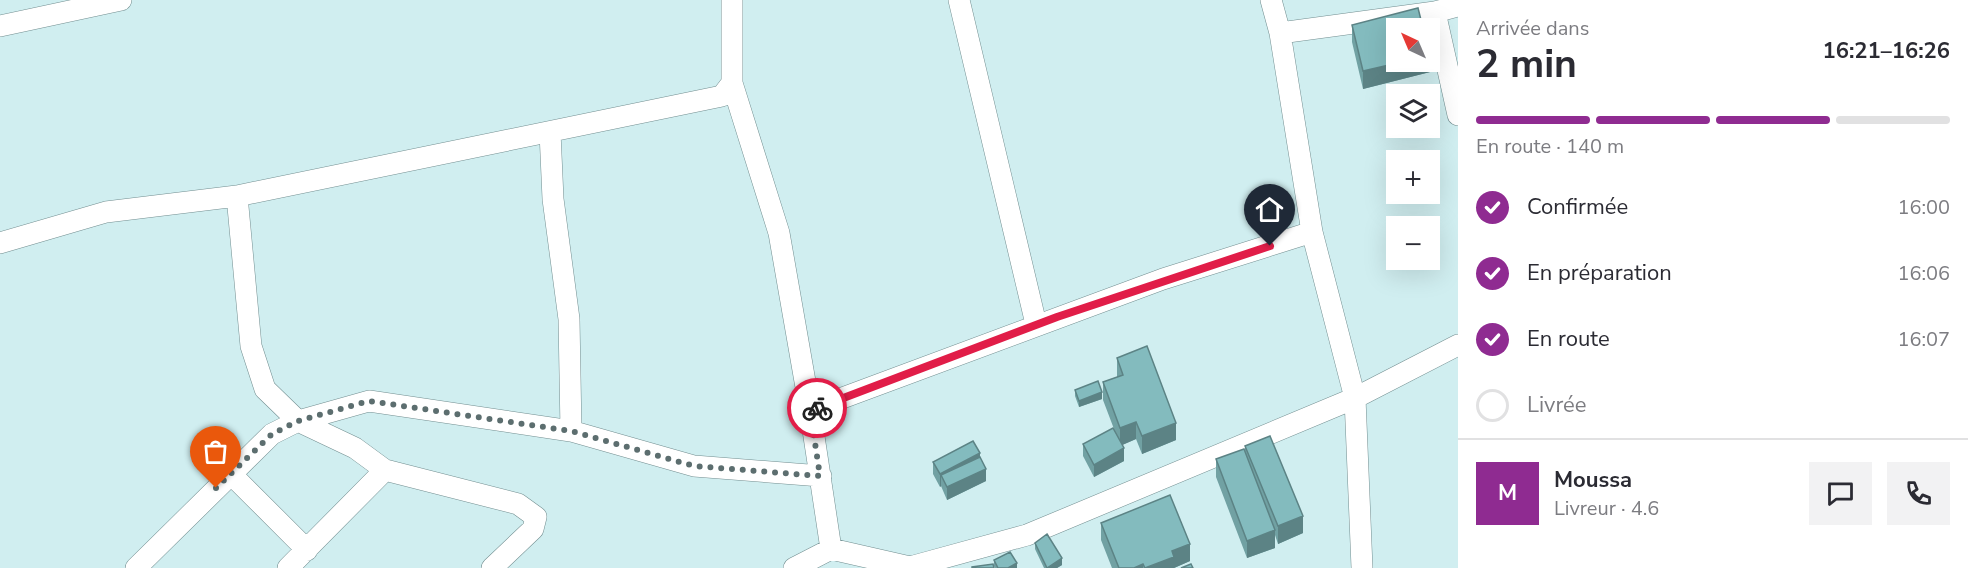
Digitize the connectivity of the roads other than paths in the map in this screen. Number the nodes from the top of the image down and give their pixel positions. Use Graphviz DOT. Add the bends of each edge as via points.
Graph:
graph roads {
  1 [pos="121,0"];
  2 [pos="732,0"];
  3 [pos="959,0"];
  4 [pos="1270,0"];
  5 [pos="1458,6"];
  6 [pos="1435,12"];
  7 [pos="0,26"];
  8 [pos="1280,33"];
  9 [pos="732,83"];
  10 [pos="1458,115"];
  11 [pos="550,132"];
  12 [pos="237,196"];
  13 [pos="1312,232"];
  14 [pos="0,243"];
  15 [pos="1036,324"];
  16 [pos="1458,345"];
  17 [pos="1355,398"];
  18 [pos="810,410"];
  19 [pos="298,421"];
  20 [pos="571,431"];
  21 [pos="386,470"];
  22 [pos="231,474"];
  23 [pos="820,476"];
  24 [pos="831,549"];
  25 [pos="307,550"];
  26 [pos="860,562"];
  27 [pos="136,568"];
  28 [pos="288,568"];
  29 [pos="492,568"];
  30 [pos="794,568"];
  31 [pos="1362,568"];
  1 -- 7 [label="street"];
  2 -- 9 [label="street"];
  3 -- 15 [label="street"];
  4 -- 8 [label="street"];
  5 -- 6 [label="street"];
  6 -- 8 [label="street"];
  6 -- 10 [label="street"];
  8 -- 13 [label="street"];
  9 -- 11 [label="street" via="722,96"];
  9 -- 18 [label="street" via="779,233"];
  11 -- 12 [label="street"];
  11 -- 20 [label="street" via="553,199 569,319"];
  12 -- 14 [label="street" via="106,212"];
  12 -- 19 [label="street" via="251,346 265,389"];
  13 -- 15 [label="street"];
  13 -- 17 [label="street"];
  15 -- 18 [label="street"];
  16 -- 17 [label="street"];
  17 -- 26 [label="street" via="1027,535 910,567"];
  17 -- 31 [label="street"];
  18 -- 23 [label="street"];
  19 -- 20 [label="street" via="369,401"];
  19 -- 21 [label="street" via="355,448"];
  19 -- 22 [label="street" via="272,434"];
  20 -- 23 [label="street" via="694,466"];
  21 -- 25 [label="street"];
  21 -- 29 [label="street" via="518,504 536,517 533,529"];
  22 -- 25 [label="street"];
  22 -- 27 [label="street"];
  23 -- 24 [label="street"];
  24 -- 26 [label="street"];
  24 -- 30 [label="street"];
  25 -- 28 [label="street"];
}
